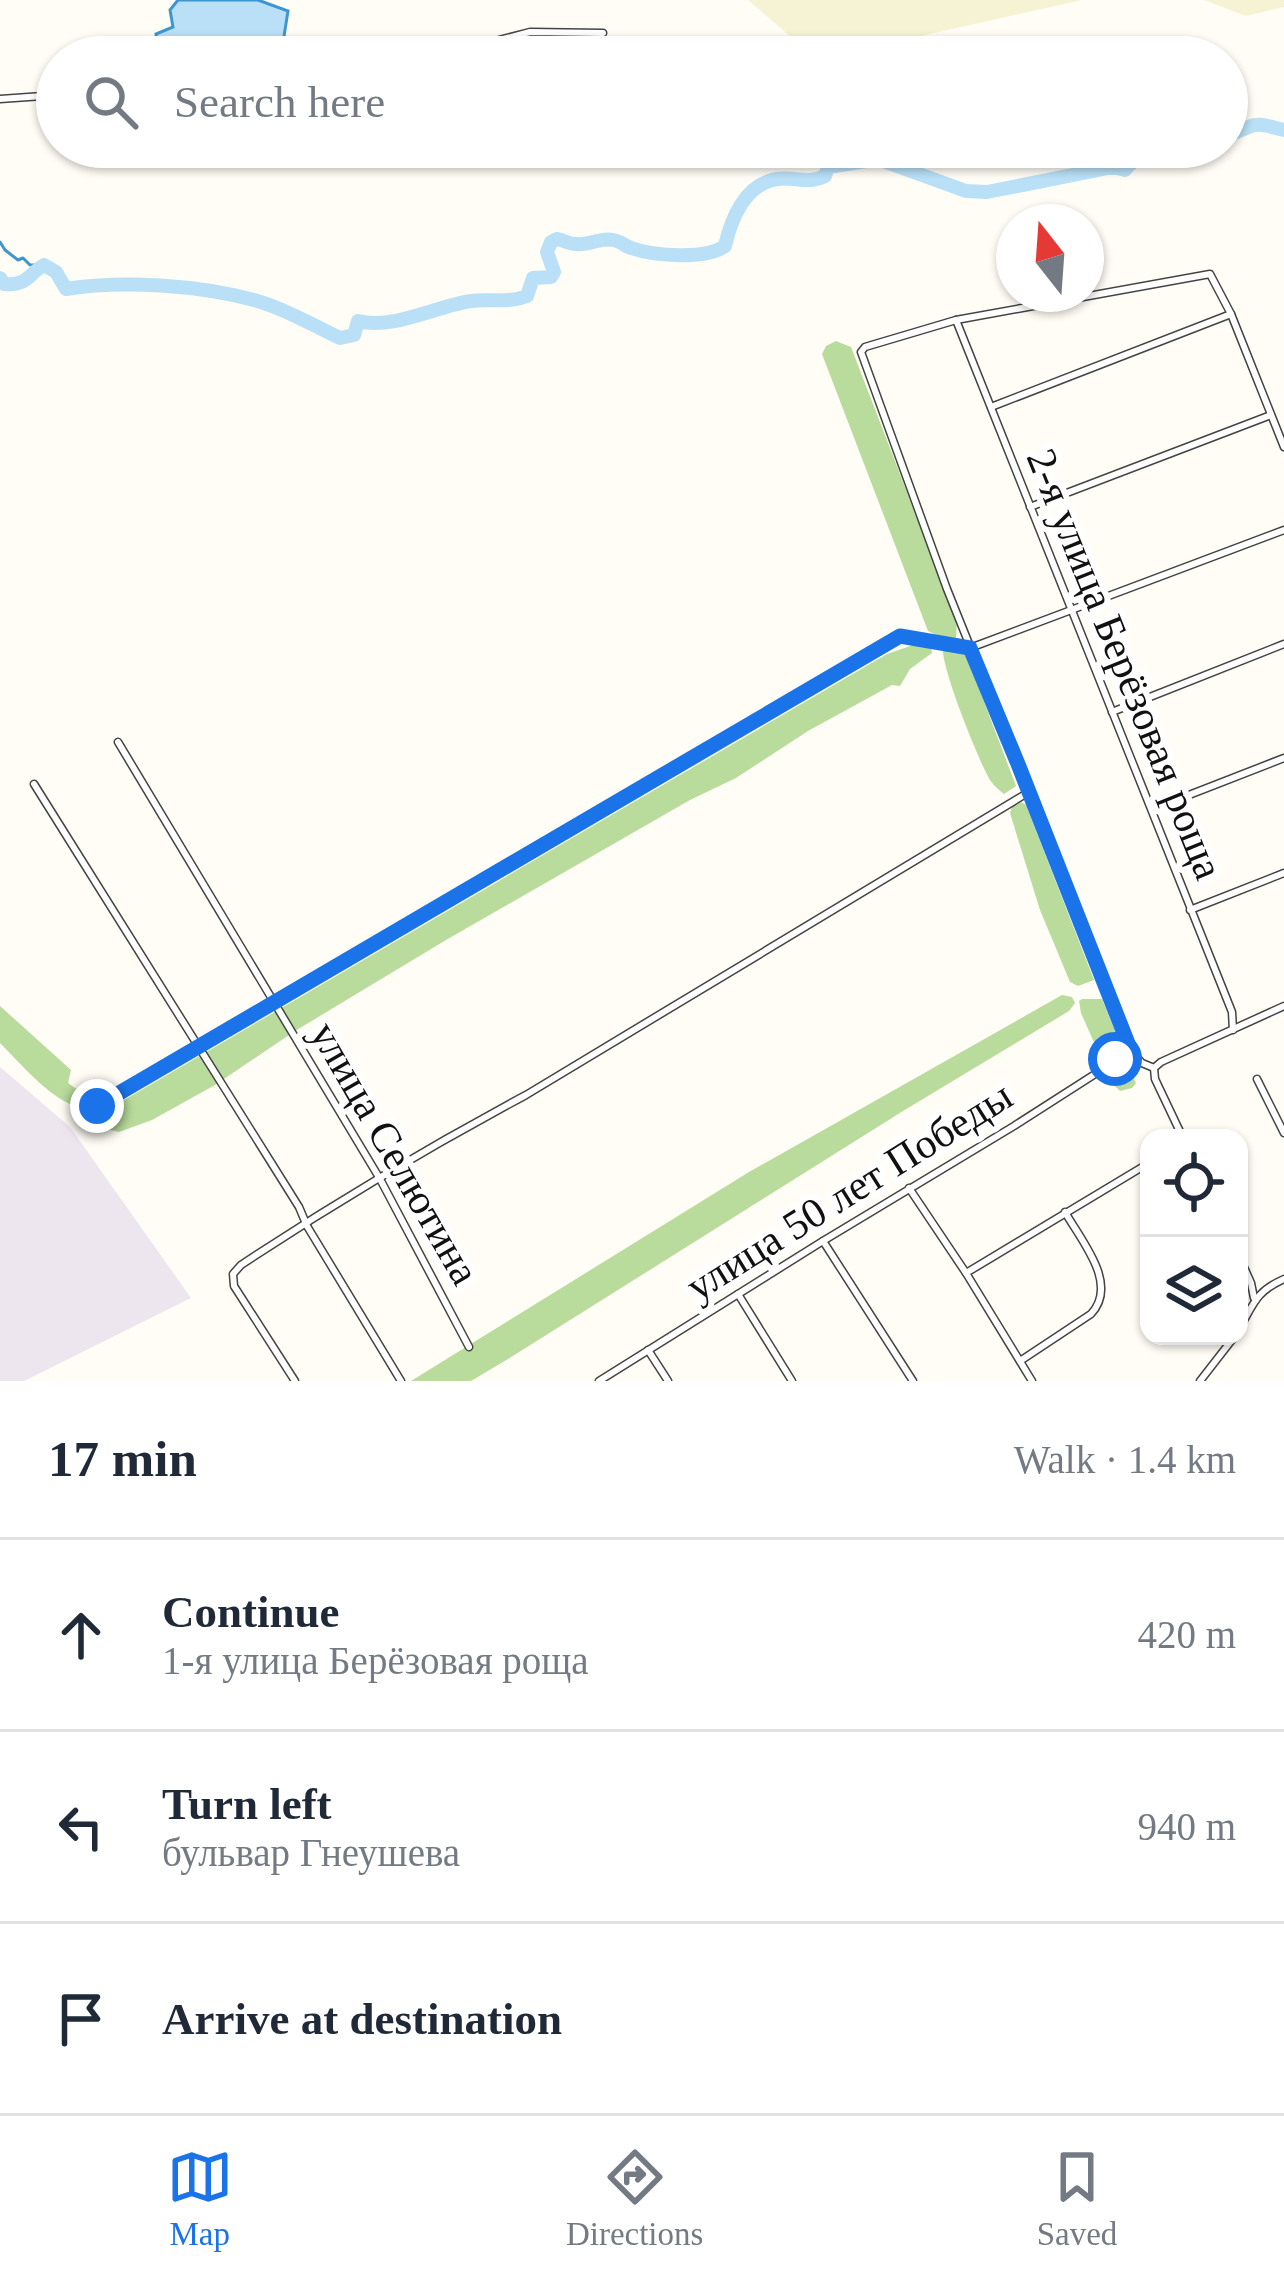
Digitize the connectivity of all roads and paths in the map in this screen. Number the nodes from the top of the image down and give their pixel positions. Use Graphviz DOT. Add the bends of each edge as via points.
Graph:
graph roads {
  1 [pos="603,34"];
  2 [pos="515,36"];
  3 [pos="36,96"];
  4 [pos="0,99"];
  5 [pos="1231,314"];
  6 [pos="956,320"];
  7 [pos="991,407"];
  8 [pos="1271,415"];
  9 [pos="1284,447"];
  10 [pos="1030,507"];
  11 [pos="1284,530"];
  12 [pos="1072,609"];
  13 [pos="1284,644"];
  14 [pos="970,648"];
  15 [pos="1112,712"];
  16 [pos="118,742"];
  17 [pos="1284,758"];
  18 [pos="34,784"];
  19 [pos="1029,792"];
  20 [pos="1152,809"];
  21 [pos="1284,873"];
  22 [pos="1190,910"];
  23 [pos="274,1002"];
  24 [pos="1284,1006"];
  25 [pos="1233,1030"];
  26 [pos="198,1046"];
  27 [pos="1131,1051"];
  28 [pos="1154,1069"];
  29 [pos="1257,1079"];
  30 [pos="97,1106"];
  31 [pos="1179,1129"];
  32 [pos="1284,1133"];
  33 [pos="1140,1168"];
  34 [pos="380,1179"];
  35 [pos="909,1188"];
  36 [pos="1066,1212"];
  37 [pos="307,1222"];
  38 [pos="823,1240"];
  39 [pos="966,1273"];
  40 [pos="1248,1276"];
  41 [pos="1284,1280"];
  42 [pos="738,1294"];
  43 [pos="1254,1298"];
  44 [pos="1248,1310"];
  45 [pos="1228,1345"];
  46 [pos="470,1347"];
  47 [pos="648,1350"];
  48 [pos="1020,1361"];
  49 [pos="295,1381"];
  50 [pos="400,1381"];
  51 [pos="599,1381"];
  52 [pos="668,1381"];
  53 [pos="792,1381"];
  54 [pos="913,1381"];
  55 [pos="1032,1381"];
  56 [pos="1200,1381"];
  1 -- 2 [label="street"];
  3 -- 4 [label="street"];
  5 -- 6 [label="street" via="1210,274"];
  5 -- 7 [label="street"];
  5 -- 8 [label="street"];
  6 -- 7 [label="street, 2-я улица Берёзовая роща"];
  6 -- 14 [label="street" via="861,352"];
  7 -- 10 [label="street, 2-я улица Берёзовая роща"];
  8 -- 9 [label="street"];
  8 -- 10 [label="street"];
  10 -- 12 [label="street, 2-я улица Берёзовая роща"];
  11 -- 12 [label="street"];
  12 -- 14 [label="street"];
  12 -- 15 [label="street, 2-я улица Берёзовая роща"];
  13 -- 15 [label="street"];
  14 -- 19 [label="street"];
  14 -- 23 [label="street" via="900,636"];
  15 -- 20 [label="street, 2-я улица Берёзовая роща"];
  16 -- 23 [label="street, улица Селютина"];
  17 -- 20 [label="street"];
  18 -- 26 [label="street"];
  19 -- 27 [label="street"];
  19 -- 34 [label="street"];
  20 -- 22 [label="street, 2-я улица Берёзовая роща"];
  21 -- 22 [label="street"];
  22 -- 25 [label="street, 2-я улица Берёзовая роща"];
  23 -- 26 [label="street"];
  23 -- 34 [label="street, улица Селютина"];
  24 -- 25 [label="street"];
  25 -- 28 [label="street"];
  26 -- 30 [label="street"];
  26 -- 37 [label="street"];
  27 -- 28 [label="street"];
  27 -- 35 [label="street, улица 50 лет Победы"];
  28 -- 31 [label="street"];
  29 -- 32 [label="street"];
  33 -- 36 [label="street"];
  34 -- 37 [label="street"];
  34 -- 46 [label="street, улица Селютина"];
  35 -- 38 [label="street, улица 50 лет Победы"];
  35 -- 39 [label="street"];
  36 -- 39 [label="street"];
  36 -- 48 [label="street" via="1104,1292 1090,1314"];
  37 -- 49 [label="street" via="232,1279"];
  37 -- 50 [label="street"];
  38 -- 42 [label="street, улица 50 лет Победы"];
  38 -- 54 [label="street"];
  39 -- 48 [label="street"];
  40 -- 43 [label="street"];
  41 -- 43 [label="street"];
  42 -- 47 [label="street, улица 50 лет Победы"];
  42 -- 53 [label="street"];
  43 -- 44 [label="street"];
  45 -- 56 [label="street"];
  47 -- 51 [label="street, улица 50 лет Победы"];
  47 -- 52 [label="street"];
  48 -- 55 [label="street"];
}
